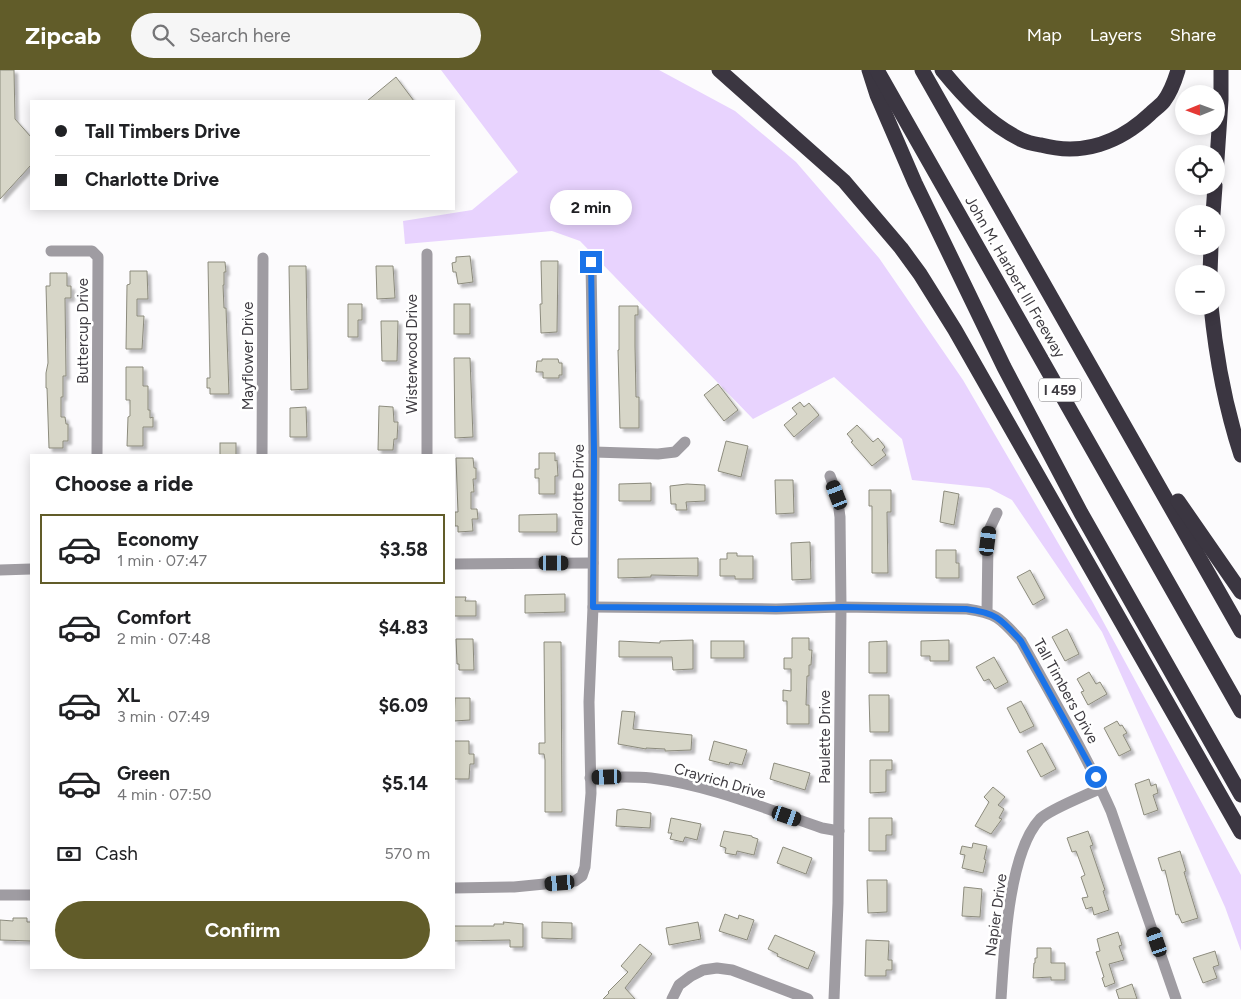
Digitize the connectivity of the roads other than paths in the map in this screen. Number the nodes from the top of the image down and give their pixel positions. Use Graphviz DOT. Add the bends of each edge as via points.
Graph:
graph roads {
  1 [pos="869,70"];
  2 [pos="877,70"];
  3 [pos="922,70"];
  4 [pos="942,70"];
  5 [pos="1178,70"];
  6 [pos="1221,70"];
  7 [pos="716,71"];
  8 [pos="1218,145"];
  9 [pos="51,251"];
  10 [pos="427,254"];
  11 [pos="263,258"];
  12 [pos="591,262"];
  13 [pos="1212,315"];
  14 [pos="1084,354"];
  15 [pos="685,442"];
  16 [pos="594,452"];
  17 [pos="97,454"];
  18 [pos="262,454"];
  19 [pos="427,454"];
  20 [pos="1241,455"];
  21 [pos="830,476"];
  22 [pos="997,513"];
  23 [pos="593,563"];
  24 [pos="455,564"];
  25 [pos="0,570"];
  26 [pos="30,570"];
  27 [pos="1241,592"];
  28 [pos="593,607"];
  29 [pos="841,607"];
  30 [pos="986,612"];
  31 [pos="1241,631"];
  32 [pos="1241,711"];
  33 [pos="590,778"];
  34 [pos="1101,788"];
  35 [pos="1241,795"];
  36 [pos="839,831"];
  37 [pos="1241,832"];
  38 [pos="455,888"];
  39 [pos="0,895"];
  40 [pos="30,895"];
  41 [pos="672,999"];
  42 [pos="808,999"];
  43 [pos="834,999"];
  44 [pos="1001,999"];
  45 [pos="1176,999"];
  1 -- 35 [label="highway" via="915,183 1004,367 1081,513"];
  2 -- 32 [label="highway, John M. Harbert III Freeway / I 459"];
  3 -- 14 [label="highway, John M. Harbert III Freeway / I 459"];
  4 -- 5 [label="highway" via="1000,128 1024,141 1072,150 1118,138 1140,124 1164,101"];
  6 -- 8 [label="highway"];
  7 -- 37 [label="highway" via="844,181 920,274 956,330"];
  9 -- 17 [label="street, Buttercup Drive" via="92,251 98,257"];
  10 -- 19 [label="street, Wisterwood Drive"];
  11 -- 18 [label="street, Mayflower Drive"];
  12 -- 16 [label="street, Charlotte Drive"];
  13 -- 20 [label="highway" via="1219,369"];
  14 -- 27 [label="highway" via="1196,530"];
  14 -- 31 [label="highway, John M. Harbert III Freeway / I 459"];
  15 -- 16 [label="street" via="674,452 658,454"];
  16 -- 23 [label="street, Charlotte Drive"];
  21 -- 29 [label="street, Paulette Drive" via="840,517"];
  22 -- 30 [label="street" via="988,541"];
  23 -- 24 [label="street"];
  23 -- 28 [label="street, Charlotte Drive"];
  25 -- 26 [label="street"];
  28 -- 29 [label="street, Tall Timbers Drive"];
  28 -- 33 [label="street, Charlotte Drive"];
  29 -- 30 [label="street, Tall Timbers Drive"];
  29 -- 36 [label="street, Paulette Drive"];
  30 -- 34 [label="street, Tall Timbers Drive" via="1008,626 1021,641"];
  33 -- 36 [label="street, Crayrich Drive" via="651,778 682,784 718,792"];
  33 -- 38 [label="street, Charlotte Drive" via="590,818 582,876 575,881"];
  34 -- 44 [label="street, Napier Drive" via="1041,818 1027,837 1012,885"];
  34 -- 45 [label="street, Tall Timbers Drive"];
  36 -- 43 [label="street, Paulette Drive"];
  39 -- 40 [label="street"];
  41 -- 42 [label="street" via="679,985 691,976 717,968 732,970"];
}
